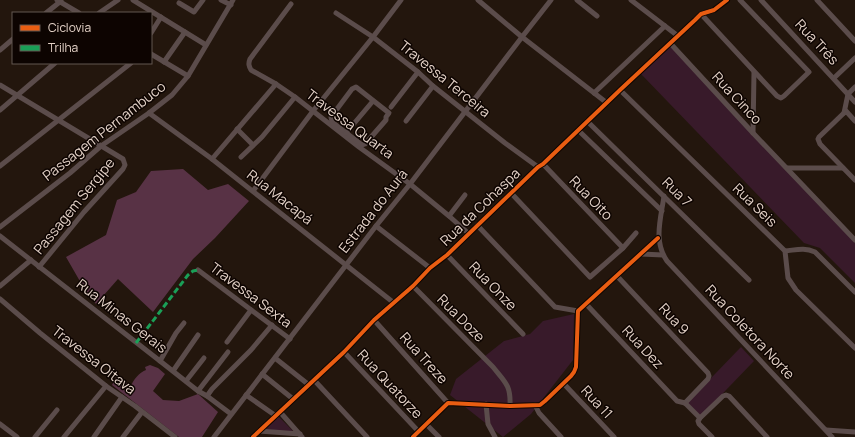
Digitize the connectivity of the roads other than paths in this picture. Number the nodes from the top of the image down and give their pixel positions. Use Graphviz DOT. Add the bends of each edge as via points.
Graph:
graph roads {
  1 [pos="118,0"];
  2 [pos="133,0"];
  3 [pos="203,0"];
  4 [pos="221,0"];
  5 [pos="401,0"];
  6 [pos="478,0"];
  7 [pos="551,0"];
  8 [pos="577,0"];
  9 [pos="631,0"];
  10 [pos="728,0"];
  11 [pos="740,0"];
  12 [pos="761,0"];
  13 [pos="817,0"];
  14 [pos="60,1"];
  15 [pos="232,2"];
  16 [pos="179,3"];
  17 [pos="291,4"];
  18 [pos="47,12"];
  19 [pos="77,12"];
  20 [pos="100,12"];
  21 [pos="336,13"];
  22 [pos="701,14"];
  23 [pos="597,16"];
  24 [pos="161,17"];
  25 [pos="665,26"];
  26 [pos="152,31"];
  27 [pos="185,32"];
  28 [pos="678,36"];
  29 [pos="373,37"];
  30 [pos="522,37"];
  31 [pos="12,40"];
  32 [pos="855,41"];
  33 [pos="670,43"];
  34 [pos="206,45"];
  35 [pos="0,50"];
  36 [pos="152,55"];
  37 [pos="855,58"];
  38 [pos="164,62"];
  39 [pos="54,64"];
  40 [pos="130,64"];
  41 [pos="418,72"];
  42 [pos="754,72"];
  43 [pos="188,76"];
  44 [pos="834,78"];
  45 [pos="276,84"];
  46 [pos="0,85"];
  47 [pos="433,86"];
  48 [pos="855,87"];
  49 [pos="620,90"];
  50 [pos="594,93"];
  51 [pos="848,94"];
  52 [pos="17,96"];
  53 [pos="295,97"];
  54 [pos="373,101"];
  55 [pos="855,102"];
  56 [pos="607,103"];
  57 [pos="391,107"];
  58 [pos="0,110"];
  59 [pos="313,111"];
  60 [pos="466,111"];
  61 [pos="149,113"];
  62 [pos="844,113"];
  63 [pos="58,120"];
  64 [pos="406,121"];
  65 [pos="587,121"];
  66 [pos="855,121"];
  67 [pos="237,129"];
  68 [pos="578,130"];
  69 [pos="346,133"];
  70 [pos="753,133"];
  71 [pos="253,145"];
  72 [pos="101,146"];
  73 [pos="360,146"];
  74 [pos="241,157"];
  75 [pos="212,159"];
  76 [pos="540,165"];
  77 [pos="0,166"];
  78 [pos="787,168"];
  79 [pos="843,168"];
  80 [pos="855,180"];
  81 [pos="410,184"];
  82 [pos="252,191"];
  83 [pos="511,193"];
  84 [pos="465,195"];
  85 [pos="664,196"];
  86 [pos="662,211"];
  87 [pos="449,216"];
  88 [pos="476,225"];
  89 [pos="376,226"];
  90 [pos="0,227"];
  91 [pos="468,233"];
  92 [pos="636,233"];
  93 [pos="0,236"];
  94 [pos="658,238"];
  95 [pos="855,240"];
  96 [pos="623,248"];
  97 [pos="785,251"];
  98 [pos="641,254"];
  99 [pos="447,255"];
  100 [pos="663,255"];
  101 [pos="31,260"];
  102 [pos="346,265"];
  103 [pos="39,267"];
  104 [pos="430,268"];
  105 [pos="198,270"];
  106 [pos="617,276"];
  107 [pos="749,280"];
  108 [pos="0,286"];
  109 [pos="413,286"];
  110 [pos="855,292"];
  111 [pos="0,299"];
  112 [pos="394,303"];
  113 [pos="586,304"];
  114 [pos="251,310"];
  115 [pos="578,311"];
  116 [pos="374,320"];
  117 [pos="184,323"];
  118 [pos="272,325"];
  119 [pos="523,334"];
  120 [pos="198,335"];
  121 [pos="290,339"];
  122 [pos="227,342"];
  123 [pos="855,348"];
  124 [pos="228,352"];
  125 [pos="344,352"];
  126 [pos="204,358"];
  127 [pos="275,358"];
  128 [pos="160,361"];
  129 [pos="173,371"];
  130 [pos="262,374"];
  131 [pos="314,380"];
  132 [pos="186,381"];
  133 [pos="564,384"];
  134 [pos="309,385"];
  135 [pos="106,386"];
  136 [pos="198,391"];
  137 [pos="246,395"];
  138 [pos="207,396"];
  139 [pos="122,398"];
  140 [pos="293,399"];
  141 [pos="685,402"];
  142 [pos="448,403"];
  143 [pos="486,404"];
  144 [pos="535,405"];
  145 [pos="510,406"];
  146 [pos="57,410"];
  147 [pos="142,412"];
  148 [pos="231,414"];
  149 [pos="278,414"];
  150 [pos="700,418"];
  151 [pos="0,424"];
  152 [pos="426,424"];
  153 [pos="826,430"];
  154 [pos="259,432"];
  155 [pos="419,432"];
  156 [pos="855,432"];
  157 [pos="301,436"];
  158 [pos="17,437"];
  159 [pos="35,437"];
  160 [pos="64,437"];
  161 [pos="94,437"];
  162 [pos="123,437"];
  163 [pos="175,437"];
  164 [pos="214,437"];
  165 [pos="253,437"];
  166 [pos="367,437"];
  167 [pos="413,437"];
  168 [pos="439,437"];
  169 [pos="495,437"];
  170 [pos="561,437"];
  171 [pos="614,437"];
  172 [pos="712,437"];
  173 [pos="767,437"];
  174 [pos="832,437"];
  1 -- 20 [label="street"];
  2 -- 24 [label="street"];
  3 -- 16 [label="street" via="194,12"];
  4 -- 15 [label="street"];
  5 -- 29 [label="street"];
  6 -- 30 [label="street"];
  7 -- 30 [label="street, Estrada do Aurá"];
  8 -- 23 [label="street"];
  9 -- 25 [label="street"];
  10 -- 22 [label="street, Rua da Cohaspa" via="714,10"];
  11 -- 42 [label="street" via="809,72 780,98"];
  12 -- 44 [label="street, Rua Três"];
  13 -- 32 [label="street"];
  14 -- 18 [label="street"];
  14 -- 19 [label="street"];
  15 -- 34 [label="street, Passagem Pernambuco"];
  17 -- 45 [label="street, Travessa Quarta" via="248,63 251,70"];
  21 -- 29 [label="street, Travessa Terceira"];
  22 -- 28 [label="street, Rua da Cohaspa"];
  22 -- 42 [label="street"];
  24 -- 26 [label="street"];
  24 -- 27 [label="street"];
  25 -- 28 [label="street"];
  25 -- 50 [label="street"];
  27 -- 34 [label="street"];
  27 -- 38 [label="street"];
  28 -- 33 [label="street, Rua da Cohaspa"];
  29 -- 41 [label="street, Travessa Terceira"];
  29 -- 59 [label="street"];
  30 -- 50 [label="street"];
  30 -- 60 [label="street, Estrada do Aurá"];
  31 -- 35 [label="street"];
  33 -- 49 [label="street, Rua da Cohaspa"];
  33 -- 70 [label="street, Rua Cinco"];
  34 -- 43 [label="street, Passagem Pernambuco"];
  36 -- 38 [label="street"];
  37 -- 44 [label="street"];
  38 -- 43 [label="street"];
  39 -- 52 [label="street"];
  40 -- 63 [label="street"];
  41 -- 47 [label="street, Travessa Terceira"];
  41 -- 57 [label="street"];
  42 -- 70 [label="street"];
  43 -- 61 [label="street, Passagem Pernambuco" via="172,94"];
  44 -- 51 [label="street, Rua Três"];
  45 -- 53 [label="street, Travessa Quarta"];
  45 -- 67 [label="street"];
  46 -- 52 [label="street"];
  47 -- 60 [label="street, Travessa Terceira"];
  47 -- 64 [label="street"];
  48 -- 51 [label="street"];
  49 -- 56 [label="street, Rua da Cohaspa"];
  49 -- 97 [label="street, Rua Seis"];
  50 -- 56 [label="street"];
  51 -- 55 [label="street, Rua Três"];
  51 -- 62 [label="street"];
  52 -- 58 [label="street"];
  52 -- 63 [label="street"];
  53 -- 59 [label="street, Travessa Quarta"];
  53 -- 71 [label="street"];
  54 -- 69 [label="street"];
  54 -- 69 [label="street" via="356,87 352,89 331,117 332,122"];
  54 -- 73 [label="street" via="389,113 367,143"];
  56 -- 65 [label="street, Rua da Cohaspa"];
  59 -- 73 [label="street, Travessa Quarta"];
  59 -- 82 [label="street"];
  60 -- 76 [label="street, Travessa Terceira" via="505,143"];
  60 -- 81 [label="street, Estrada do Aurá"];
  61 -- 72 [label="street, Passagem Pernambuco"];
  61 -- 75 [label="street, Rua Macapá"];
  62 -- 66 [label="street" via="846,111"];
  62 -- 79 [label="street" via="818,139"];
  63 -- 72 [label="street"];
  63 -- 77 [label="street"];
  65 -- 68 [label="street, Rua da Cohaspa"];
  65 -- 85 [label="street, Rua 7"];
  67 -- 71 [label="street"];
  67 -- 75 [label="street"];
  68 -- 76 [label="street, Rua da Cohaspa"];
  68 -- 86 [label="street"];
  69 -- 73 [label="street"];
  70 -- 78 [label="street, Rua Cinco"];
  71 -- 74 [label="street"];
  72 -- 90 [label="street, Passagem Pernambuco"];
  72 -- 103 [label="street, Passagem Sergipe" via="122,159 125,165"];
  73 -- 81 [label="street, Travessa Quarta"];
  75 -- 82 [label="street, Rua Macapá"];
  76 -- 83 [label="street, Rua da Cohaspa"];
  76 -- 96 [label="street, Rua Oito"];
  78 -- 79 [label="street"];
  78 -- 95 [label="street, Rua Cinco"];
  79 -- 80 [label="street"];
  81 -- 87 [label="street, Travessa Quarta"];
  81 -- 89 [label="street, Estrada do Aurá"];
  82 -- 102 [label="street, Rua Macapá"];
  83 -- 88 [label="street, Rua da Cohaspa"];
  83 -- 96 [label="street, Rua da Cohaspa" via="590,277"];
  84 -- 87 [label="street"];
  85 -- 86 [label="street"];
  85 -- 107 [label="street, Rua 7"];
  86 -- 94 [label="street"];
  87 -- 91 [label="street, Travessa Quarta"];
  88 -- 91 [label="street, Rua da Cohaspa"];
  88 -- 115 [label="street" via="555,307"];
  89 -- 102 [label="street, Estrada do Aurá"];
  89 -- 104 [label="street"];
  91 -- 99 [label="street, Rua da Cohaspa"];
  92 -- 96 [label="street"];
  93 -- 101 [label="street, Rua Minas Gerais"];
  94 -- 98 [label="street"];
  94 -- 100 [label="street, Rua Coletora Norte"];
  97 -- 110 [label="street" via="804,249 815,252"];
  97 -- 123 [label="street" via="788,278 796,290"];
  98 -- 100 [label="street"];
  98 -- 106 [label="street"];
  99 -- 104 [label="street, Rua da Cohaspa"];
  99 -- 119 [label="street, Rua Onze"];
  100 -- 153 [label="street, Rua Coletora Norte"];
  101 -- 103 [label="street, Rua Minas Gerais"];
  101 -- 108 [label="street, Passagem Sergipe"];
  102 -- 112 [label="street, Rua Macapá"];
  102 -- 121 [label="street, Estrada do Aurá"];
  103 -- 128 [label="street, Rua Minas Gerais"];
  104 -- 109 [label="street, Rua da Cohaspa"];
  105 -- 114 [label="street, Travessa Sexta"];
  106 -- 113 [label="street"];
  106 -- 141 [label="street, Rua 9" via="708,373 708,379"];
  109 -- 112 [label="street, Rua da Cohaspa"];
  109 -- 145 [label="street, Rua Doze" via="493,367 508,387"];
  111 -- 135 [label="street, Travessa Oitava"];
  112 -- 116 [label="street, Rua da Cohaspa"];
  113 -- 115 [label="street"];
  113 -- 141 [label="street, Rua Dez" via="677,401"];
  114 -- 118 [label="street, Travessa Sexta"];
  114 -- 122 [label="street"];
  115 -- 133 [label="street" via="576,367"];
  116 -- 125 [label="street, Rua da Cohaspa"];
  116 -- 142 [label="street, Rua Treze"];
  117 -- 128 [label="street"];
  118 -- 121 [label="street, Travessa Sexta"];
  118 -- 138 [label="street"];
  120 -- 129 [label="street"];
  121 -- 127 [label="street, Estrada do Aurá"];
  124 -- 136 [label="street"];
  125 -- 131 [label="street, Rua da Cohaspa"];
  125 -- 155 [label="street, Rua Quatorze"];
  126 -- 132 [label="street"];
  127 -- 130 [label="street, Estrada do Aurá"];
  127 -- 134 [label="street"];
  128 -- 129 [label="street, Rua Minas Gerais"];
  129 -- 132 [label="street, Rua Minas Gerais"];
  130 -- 137 [label="street, Estrada do Aurá"];
  130 -- 140 [label="street"];
  131 -- 134 [label="street, Rua da Cohaspa"];
  131 -- 166 [label="street"];
  132 -- 136 [label="street, Rua Minas Gerais"];
  133 -- 144 [label="street" via="540,405"];
  133 -- 171 [label="street, Rua 11"];
  134 -- 140 [label="street, Rua da Cohaspa"];
  135 -- 139 [label="street, Travessa Oitava"];
  135 -- 160 [label="street"];
  136 -- 138 [label="street, Rua Minas Gerais"];
  137 -- 148 [label="street, Estrada do Aurá"];
  137 -- 149 [label="street"];
  138 -- 148 [label="street, Rua Minas Gerais"];
  139 -- 147 [label="street, Travessa Oitava"];
  139 -- 161 [label="street"];
  140 -- 149 [label="street, Rua da Cohaspa"];
  141 -- 150 [label="street, Rua Dez"];
  142 -- 143 [label="street"];
  142 -- 152 [label="street"];
  143 -- 145 [label="street"];
  143 -- 169 [label="street" via="488,424"];
  144 -- 145 [label="street"];
  144 -- 170 [label="street"];
  146 -- 159 [label="street"];
  147 -- 162 [label="street"];
  147 -- 163 [label="street, Travessa Oitava"];
  148 -- 164 [label="street, Estrada do Aurá"];
  149 -- 154 [label="street, Rua da Cohaspa"];
  149 -- 157 [label="street"];
  150 -- 172 [label="street" via="699,424"];
  150 -- 173 [label="street" via="726,395"];
  151 -- 158 [label="street"];
  152 -- 155 [label="street"];
  152 -- 168 [label="street, Rua Quatorze"];
  153 -- 156 [label="street"];
  153 -- 174 [label="street, Rua Coletora Norte"];
  154 -- 157 [label="street"];
  154 -- 165 [label="street, Rua da Cohaspa"];
  155 -- 167 [label="street"];
}
